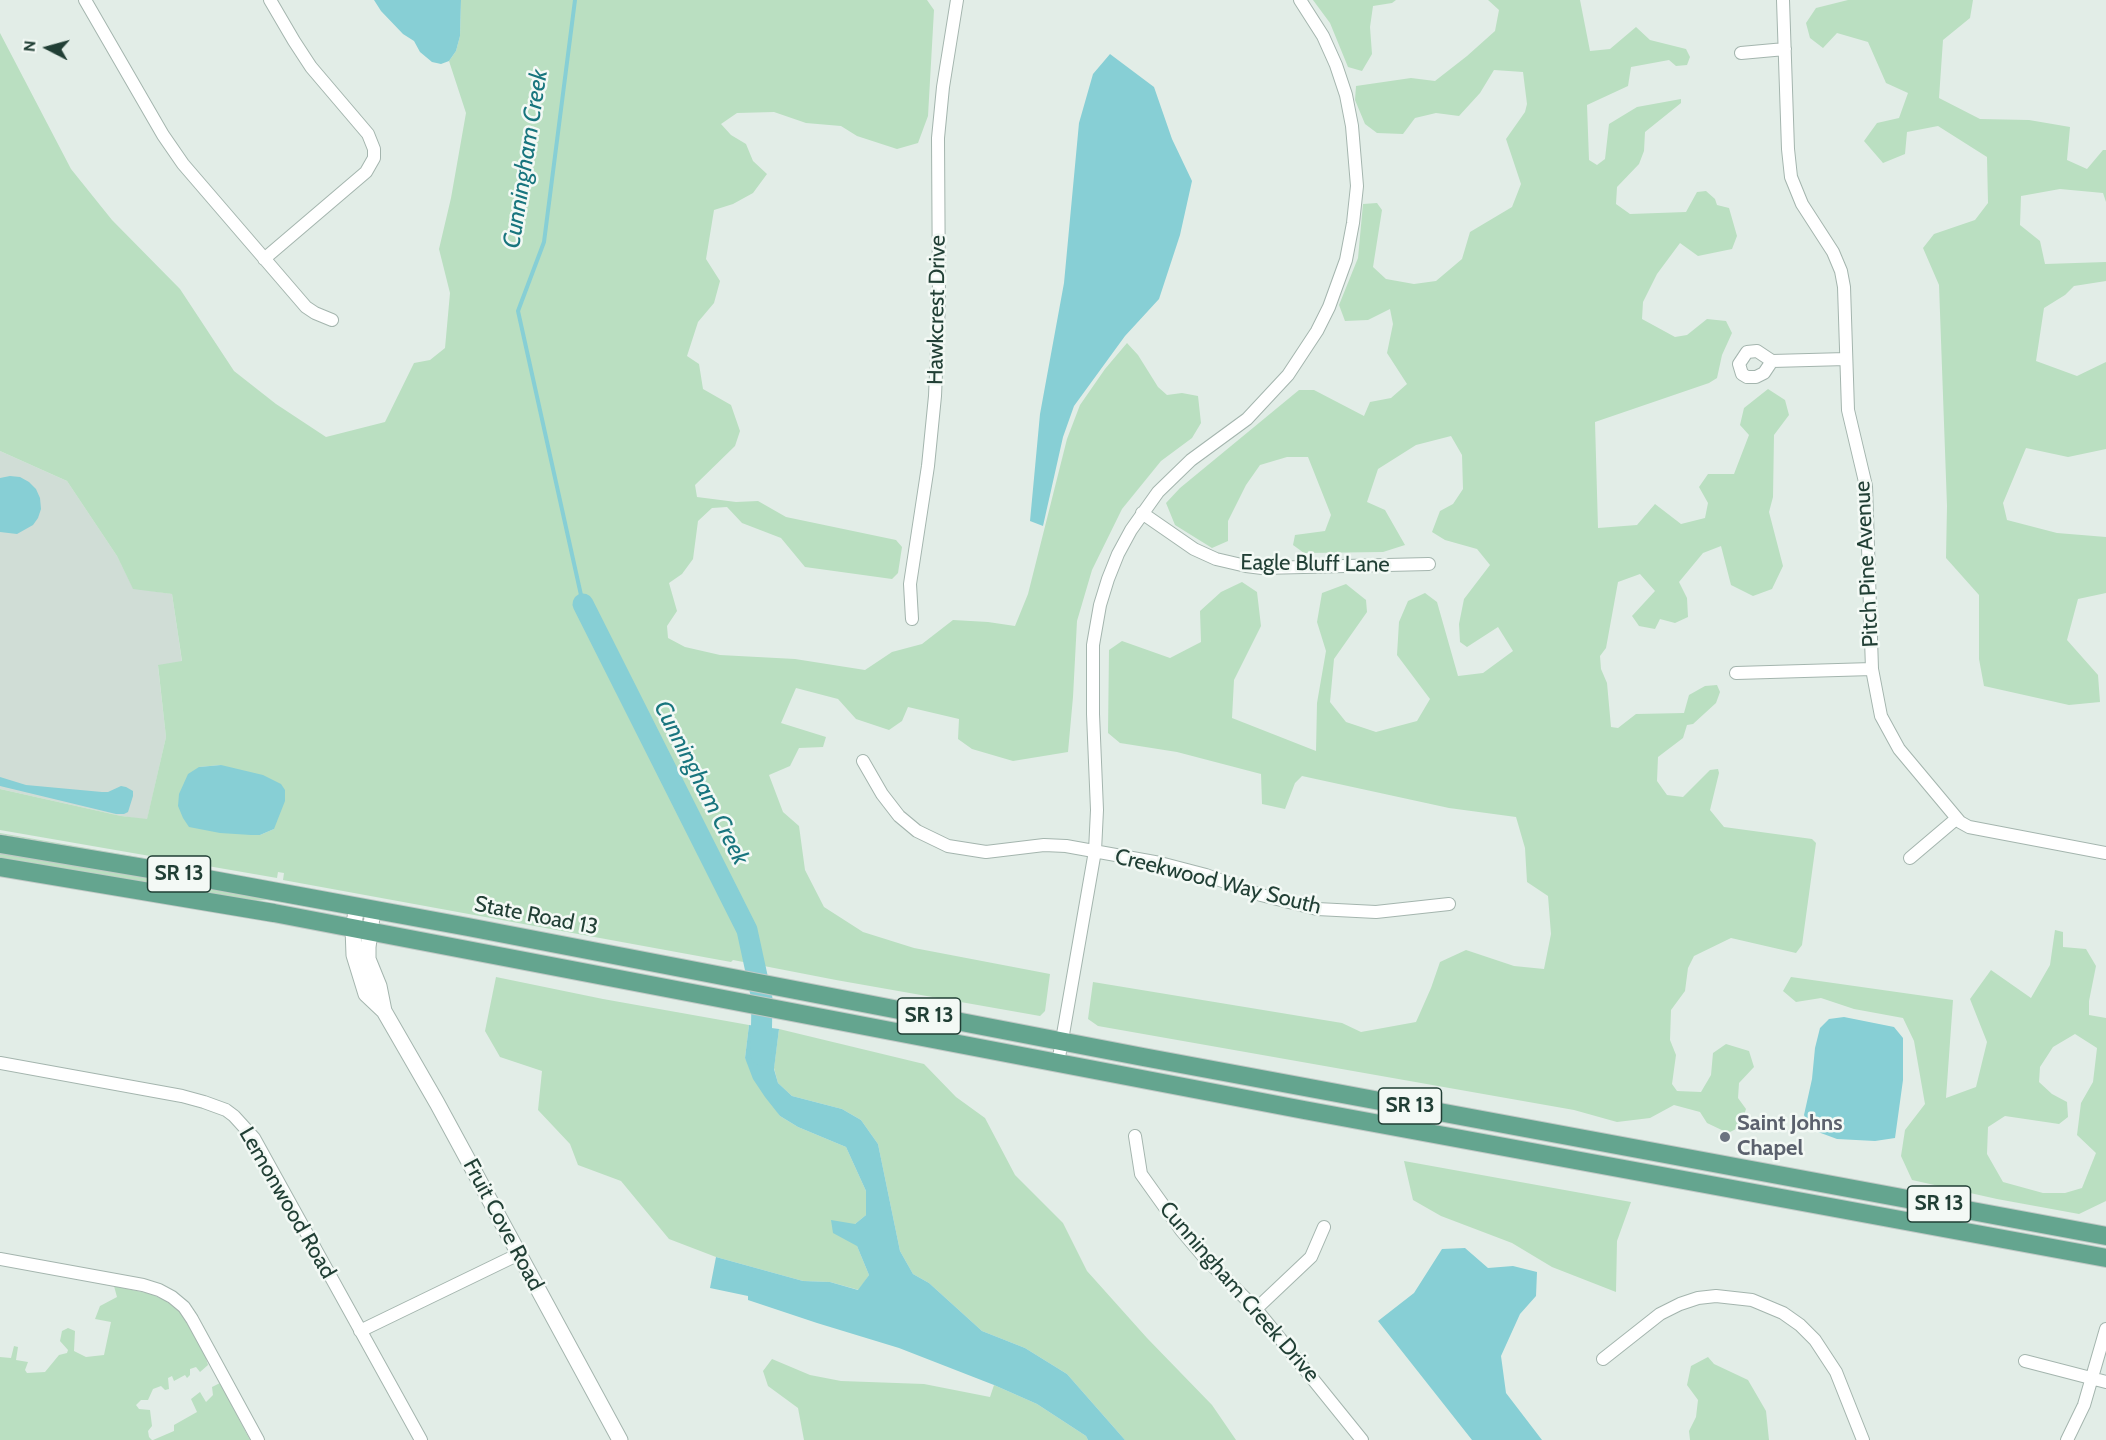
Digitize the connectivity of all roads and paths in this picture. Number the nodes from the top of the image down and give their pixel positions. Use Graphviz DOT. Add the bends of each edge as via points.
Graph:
graph roads {
  1 [pos="85,0"];
  2 [pos="270,0"];
  3 [pos="957,0"];
  4 [pos="1300,0"];
  5 [pos="1783,0"];
  6 [pos="1785,49"];
  7 [pos="1741,53"];
  8 [pos="264,259"];
  9 [pos="332,320"];
  10 [pos="1846,359"];
  11 [pos="1772,361"];
  12 [pos="1142,513"];
  13 [pos="1429,564"];
  14 [pos="912,619"];
  15 [pos="1872,669"];
  16 [pos="1736,673"];
  17 [pos="863,761"];
  18 [pos="1956,819"];
  19 [pos="0,844"];
  20 [pos="1095,851"];
  21 [pos="2106,853"];
  22 [pos="1910,858"];
  23 [pos="0,867"];
  24 [pos="1449,904"];
  25 [pos="365,908"];
  26 [pos="361,930"];
  27 [pos="1062,1042"];
  28 [pos="0,1063"];
  29 [pos="1058,1063"];
  30 [pos="1135,1136"];
  31 [pos="1677,1156"];
  32 [pos="1671,1178"];
  33 [pos="1324,1227"];
  34 [pos="2106,1236"];
  35 [pos="519,1254"];
  36 [pos="2106,1258"];
  37 [pos="0,1259"];
  38 [pos="1256,1309"];
  39 [pos="2106,1329"];
  40 [pos="360,1331"];
  41 [pos="1603,1359"];
  42 [pos="2025,1361"];
  43 [pos="2092,1378"];
  44 [pos="2106,1382"];
  45 [pos="258,1440"];
  46 [pos="421,1440"];
  47 [pos="620,1440"];
  48 [pos="1362,1440"];
  49 [pos="1863,1440"];
  50 [pos="2067,1440"];
  1 -- 8 [label="street" via="183,165"];
  2 -- 8 [label="street" via="322,82 368,134 374,158 366,172"];
  3 -- 14 [label="street, Hawkcrest Drive" via="938,138 935,396 911,578"];
  4 -- 12 [label="street" via="1336,65 1352,126 1356,195 1339,283 1304,354 1276,389 1247,419 1191,460"];
  5 -- 6 [label="street, Pitch Pine Avenue"];
  6 -- 7 [label="street"];
  6 -- 10 [label="street, Pitch Pine Avenue" via="1791,177 1841,271"];
  8 -- 9 [label="street" via="306,307"];
  10 -- 11 [label="street"];
  10 -- 15 [label="street, Pitch Pine Avenue" via="1848,411 1866,486"];
  12 -- 13 [label="street, Eagle Bluff Lane" via="1194,549 1246,566"];
  12 -- 20 [label="street" via="1108,579 1094,636"];
  15 -- 16 [label="street"];
  15 -- 18 [label="street, Pitch Pine Avenue" via="1877,701 1891,736"];
  17 -- 20 [label="street, Creekwood Way South" via="899,816 916,831 940,843 986,852 1044,845"];
  18 -- 21 [label="street, Pitch Pine Avenue" via="1969,827"];
  18 -- 22 [label="street"];
  19 -- 25 [label="main road, State Road 13 / SR 13"];
  20 -- 24 [label="street, Creekwood Way South" via="1160,863 1317,909 1376,912"];
  20 -- 27 [label="street"];
  23 -- 26 [label="main road, State Road 13 / SR 13"];
  25 -- 26 [label="street, Fruit Cove Road"];
  25 -- 27 [label="main road, State Road 13 / SR 13"];
  26 -- 29 [label="main road, State Road 13 / SR 13"];
  26 -- 35 [label="street, Fruit Cove Road" via="384,1011"];
  27 -- 29 [label="street"];
  27 -- 31 [label="main road, SR 13"];
  28 -- 40 [label="street, Lemonwood Road" via="182,1096 226,1110 254,1138"];
  29 -- 32 [label="main road, SR 13"];
  30 -- 38 [label="street, Cunningham Creek Drive" via="1141,1174 1203,1256"];
  31 -- 32 [label="main road"];
  31 -- 34 [label="main road, SR 13"];
  32 -- 36 [label="main road, SR 13"];
  33 -- 38 [label="street" via="1311,1257"];
  35 -- 40 [label="street"];
  35 -- 47 [label="street, Fruit Cove Road"];
  37 -- 45 [label="street" via="143,1286 172,1297 192,1319"];
  38 -- 48 [label="street, Cunningham Creek Drive"];
  39 -- 43 [label="street"];
  40 -- 46 [label="street, Lemonwood Road"];
  41 -- 49 [label="street" via="1660,1314 1680,1304 1716,1296 1752,1300 1784,1313 1815,1340 1836,1372"];
  42 -- 43 [label="street"];
  43 -- 44 [label="street"];
  43 -- 50 [label="street"];
}
